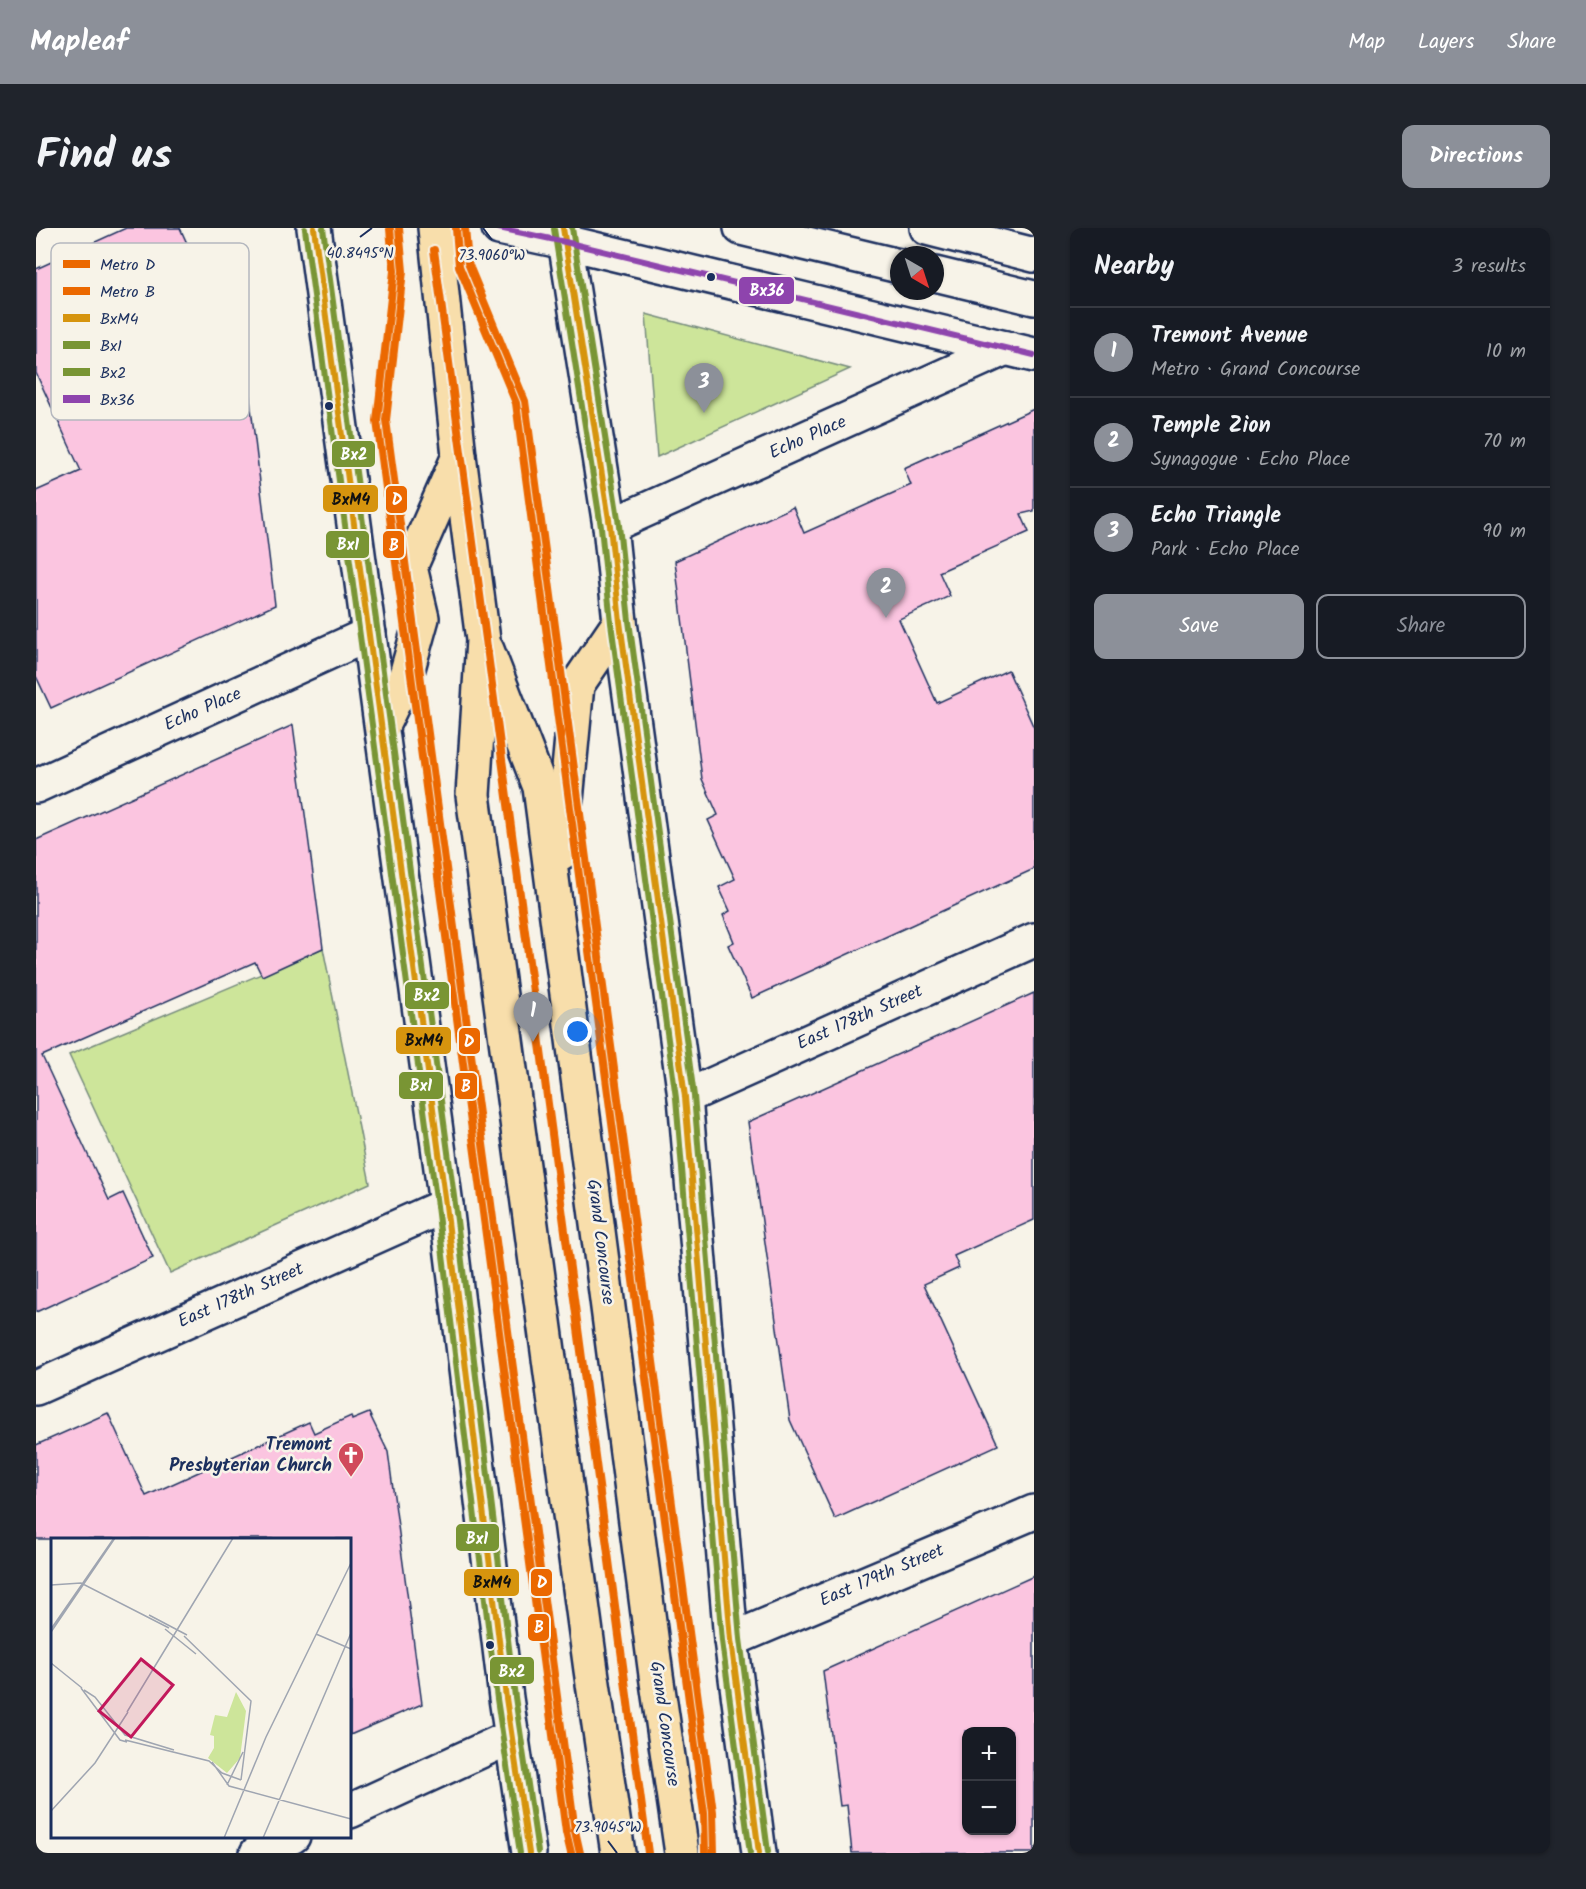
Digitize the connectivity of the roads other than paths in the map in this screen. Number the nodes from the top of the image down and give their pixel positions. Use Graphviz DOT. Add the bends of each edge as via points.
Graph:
graph roads {
  1 [pos="314,228"];
  2 [pos="435,228"];
  3 [pos="499,228"];
  4 [pos="741,228"];
  5 [pos="927,228"];
  6 [pos="564,235"];
  7 [pos="1034,255"];
  8 [pos="890,264"];
  9 [pos="944,276"];
  10 [pos="1034,298"];
  11 [pos="1020,352"];
  12 [pos="459,456"];
  13 [pos="610,526"];
  14 [pos="620,622"];
  15 [pos="369,634"];
  16 [pos="483,640"];
  17 [pos="382,726"];
  18 [pos="36,786"];
  19 [pos="556,906"];
  20 [pos="1034,940"];
  21 [pos="685,1096"];
  22 [pos="446,1205"];
  23 [pos="36,1388"];
  24 [pos="1034,1512"];
  25 [pos="731,1640"];
  26 [pos="513,1736"];
  27 [pos="351,1811"];
  28 [pos="289,1838"];
  29 [pos="257,1853"];
  30 [pos="529,1853"];
  31 [pos="618,1853"];
  32 [pos="682,1853"];
  33 [pos="759,1853"];
  1 -- 15 [label="street"];
  2 -- 12 [label="main road, Grand Concourse"];
  3 -- 6 [label="street"];
  4 -- 8 [label="street"];
  5 -- 7 [label="street"];
  6 -- 11 [label="street"];
  6 -- 13 [label="street"];
  9 -- 10 [label="street"];
  11 -- 13 [label="street, Echo Place"];
  12 -- 16 [label="main road, Grand Concourse"];
  12 -- 17 [label="main road" via="410,567 422,618 405,679"];
  13 -- 14 [label="street"];
  14 -- 19 [label="main road" via="577,685"];
  14 -- 21 [label="street"];
  15 -- 17 [label="street"];
  15 -- 18 [label="street, Echo Place"];
  16 -- 19 [label="main road, Grand Concourse" via="540,787"];
  16 -- 31 [label="main road, Grand Concourse" via="473,795"];
  17 -- 22 [label="street"];
  19 -- 32 [label="main road, Grand Concourse"];
  20 -- 21 [label="street, East 178th Street"];
  21 -- 25 [label="street"];
  22 -- 23 [label="street, East 178th Street"];
  22 -- 26 [label="street"];
  24 -- 25 [label="street, East 179th Street"];
  25 -- 33 [label="street"];
  26 -- 27 [label="street"];
  26 -- 30 [label="street"];
  28 -- 29 [label="street"];
}
